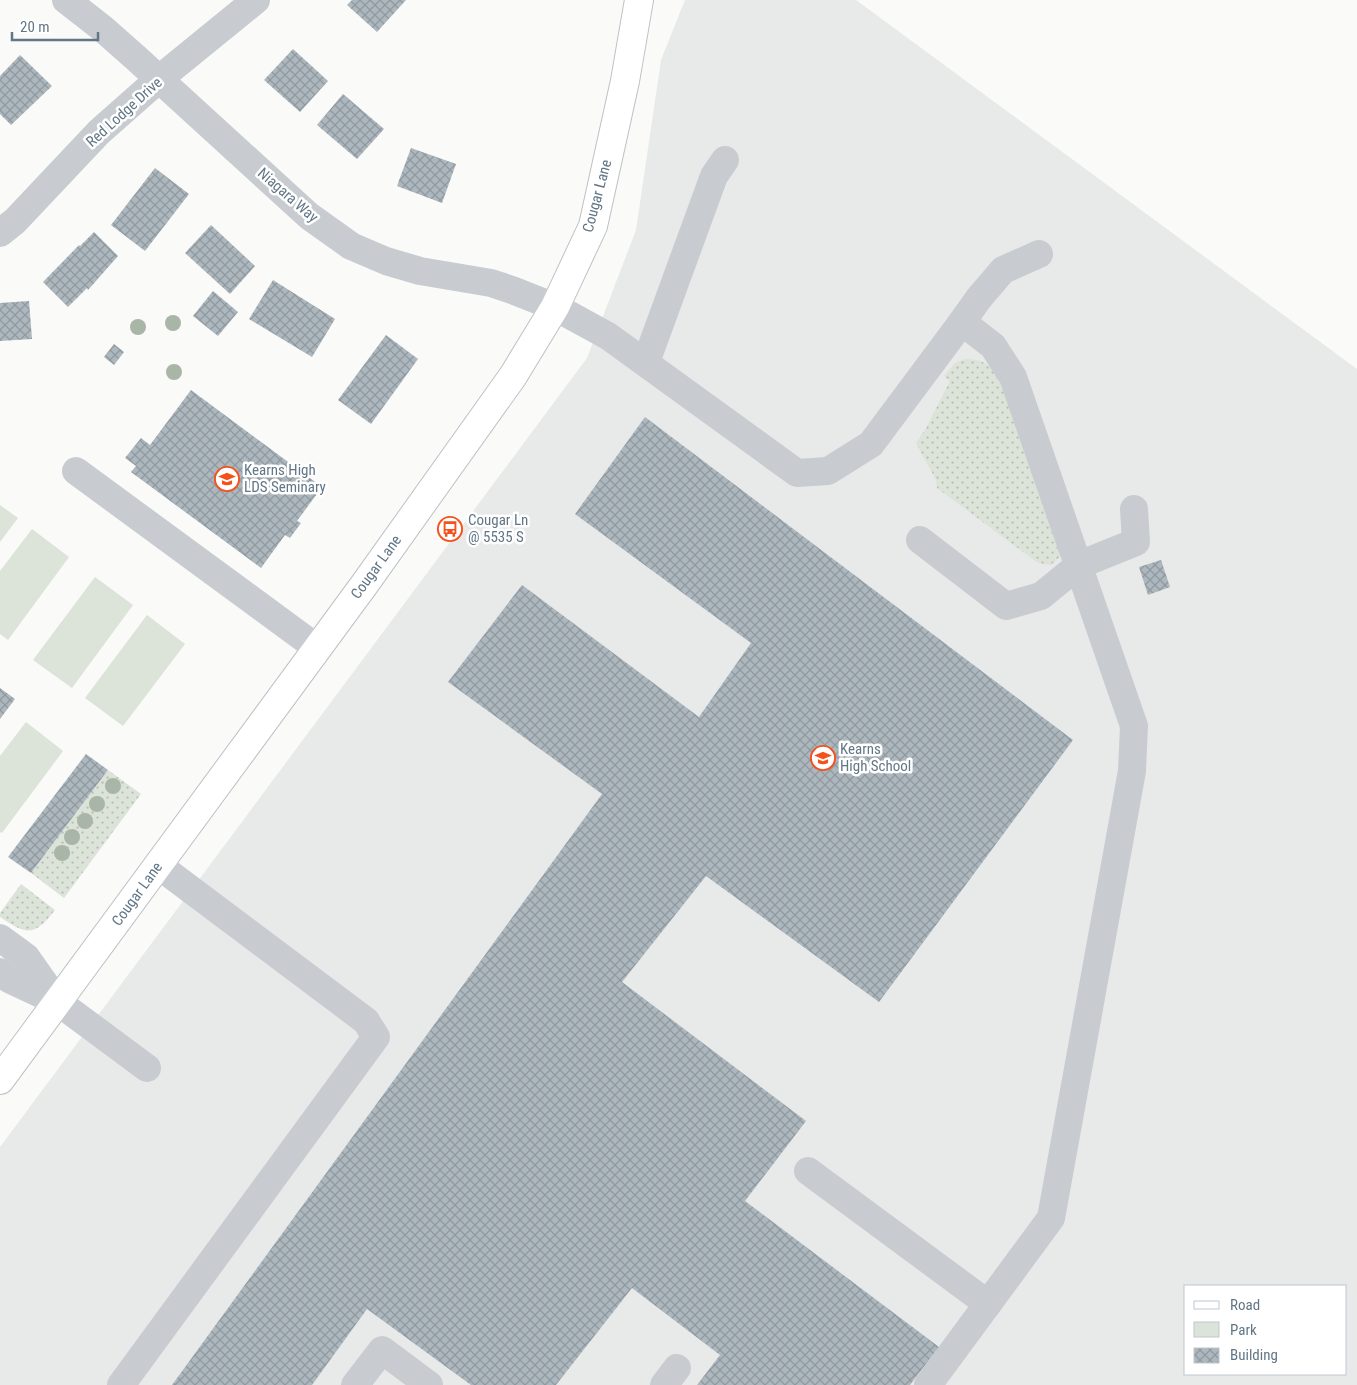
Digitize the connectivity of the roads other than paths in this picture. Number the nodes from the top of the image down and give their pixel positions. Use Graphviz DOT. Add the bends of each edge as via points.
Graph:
graph roads {
  1 [pos="66,0"];
  2 [pos="256,0"];
  3 [pos="639,0"];
  4 [pos="159,79"];
  5 [pos="725,160"];
  6 [pos="0,233"];
  7 [pos="1039,254"];
  8 [pos="555,307"];
  9 [pos="962,322"];
  10 [pos="646,362"];
  11 [pos="76,471"];
  12 [pos="1134,509"];
  13 [pos="920,540"];
  14 [pos="1079,565"];
  15 [pos="317,648"];
  16 [pos="158,865"];
  17 [pos="0,938"];
  18 [pos="0,972"];
  19 [pos="58,1002"];
  20 [pos="147,1068"];
  21 [pos="0,1080"];
  22 [pos="808,1171"];
  23 [pos="988,1304"];
  24 [pos="121,1385"];
  25 [pos="355,1385"];
  26 [pos="429,1385"];
  27 [pos="928,1385"];
  1 -- 4 [label="street, Niagara Way"];
  2 -- 4 [label="street, Red Lodge Drive"];
  3 -- 8 [label="main road, Cougar Lane" via="593,226"];
  4 -- 6 [label="street, Red Lodge Drive" via="99,132 15,222"];
  4 -- 8 [label="street, Niagara Way" via="309,216 351,246 386,261 491,284"];
  5 -- 10 [label="street" via="714,176"];
  7 -- 9 [label="street, Niagara Way" via="1003,270"];
  8 -- 10 [label="street, Niagara Way" via="608,336"];
  8 -- 15 [label="main road, Cougar Lane" via="513,376"];
  9 -- 10 [label="street, Niagara Way" via="871,444 828,471 797,473"];
  9 -- 14 [label="street" via="993,346 1013,377"];
  11 -- 15 [label="street"];
  12 -- 14 [label="street" via="1136,542"];
  13 -- 14 [label="street" via="1006,606 1041,596"];
  14 -- 23 [label="street" via="1134,726 1132,771 1051,1218"];
  15 -- 16 [label="main road, Cougar Lane"];
  16 -- 19 [label="main road, Cougar Lane"];
  16 -- 24 [label="street" via="366,1022 376,1037"];
  17 -- 19 [label="street" via="26,957"];
  18 -- 19 [label="street"];
  19 -- 20 [label="street"];
  19 -- 21 [label="main road, Cougar Lane"];
  22 -- 23 [label="street"];
  23 -- 27 [label="street"];
  25 -- 26 [label="street" via="382,1350"];
}
